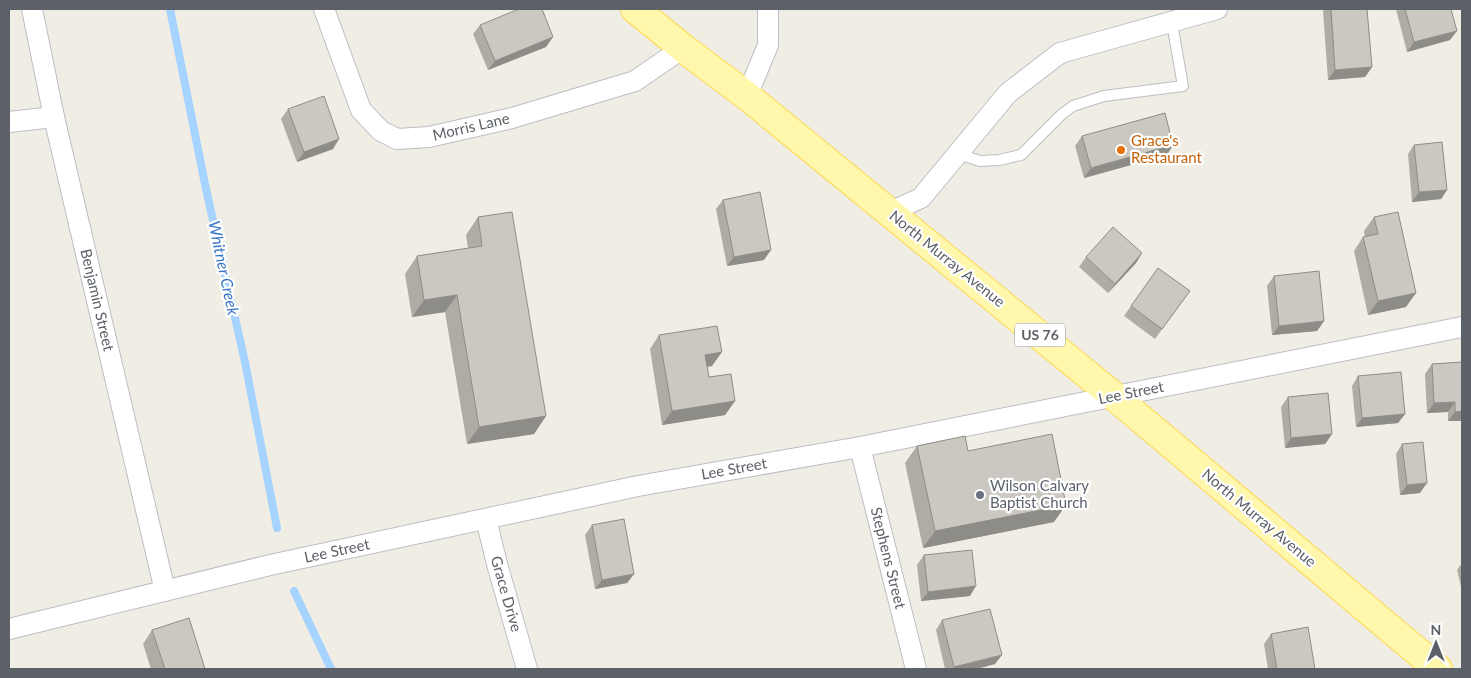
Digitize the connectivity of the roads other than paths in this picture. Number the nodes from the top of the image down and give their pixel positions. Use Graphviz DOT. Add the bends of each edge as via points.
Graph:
graph roads {
  1 [pos="32,9"];
  2 [pos="324,9"];
  3 [pos="635,9"];
  4 [pos="768,9"];
  5 [pos="1217,9"];
  6 [pos="1172,22"];
  7 [pos="683,48"];
  8 [pos="747,96"];
  9 [pos="54,117"];
  10 [pos="9,122"];
  11 [pos="958,154"];
  12 [pos="890,212"];
  13 [pos="1462,327"];
  14 [pos="1115,397"];
  15 [pos="860,447"];
  16 [pos="486,519"];
  17 [pos="165,591"];
  18 [pos="9,629"];
  19 [pos="527,669"];
  20 [pos="916,669"];
  21 [pos="1438,669"];
  1 -- 9 [label="street, Benjamin Street"];
  2 -- 7 [label="street, Morris Lane" via="361,110 381,131 397,139 430,137 512,118 635,81"];
  3 -- 7 [label="main road, North Murray Avenue / US 76"];
  4 -- 8 [label="street" via="768,45"];
  5 -- 6 [label="street"];
  6 -- 11 [label="street" via="1060,53 1008,93"];
  6 -- 11 [label="lane" via="1183,86 1104,96 1073,106 1020,155 980,161"];
  7 -- 8 [label="main road, North Murray Avenue / US 76"];
  8 -- 12 [label="main road, North Murray Avenue / US 76"];
  9 -- 10 [label="street"];
  9 -- 17 [label="street, Benjamin Street"];
  11 -- 12 [label="street" via="921,198"];
  12 -- 14 [label="main road, North Murray Avenue / US 76"];
  13 -- 14 [label="street, Lee Street"];
  14 -- 15 [label="street, Lee Street"];
  14 -- 21 [label="main road, North Murray Avenue / US 76"];
  15 -- 16 [label="street, Lee Street" via="638,486"];
  15 -- 20 [label="street, Stephens Street"];
  16 -- 17 [label="street, Lee Street"];
  16 -- 19 [label="street, Grace Drive"];
  17 -- 18 [label="street, Lee Street"];
}
